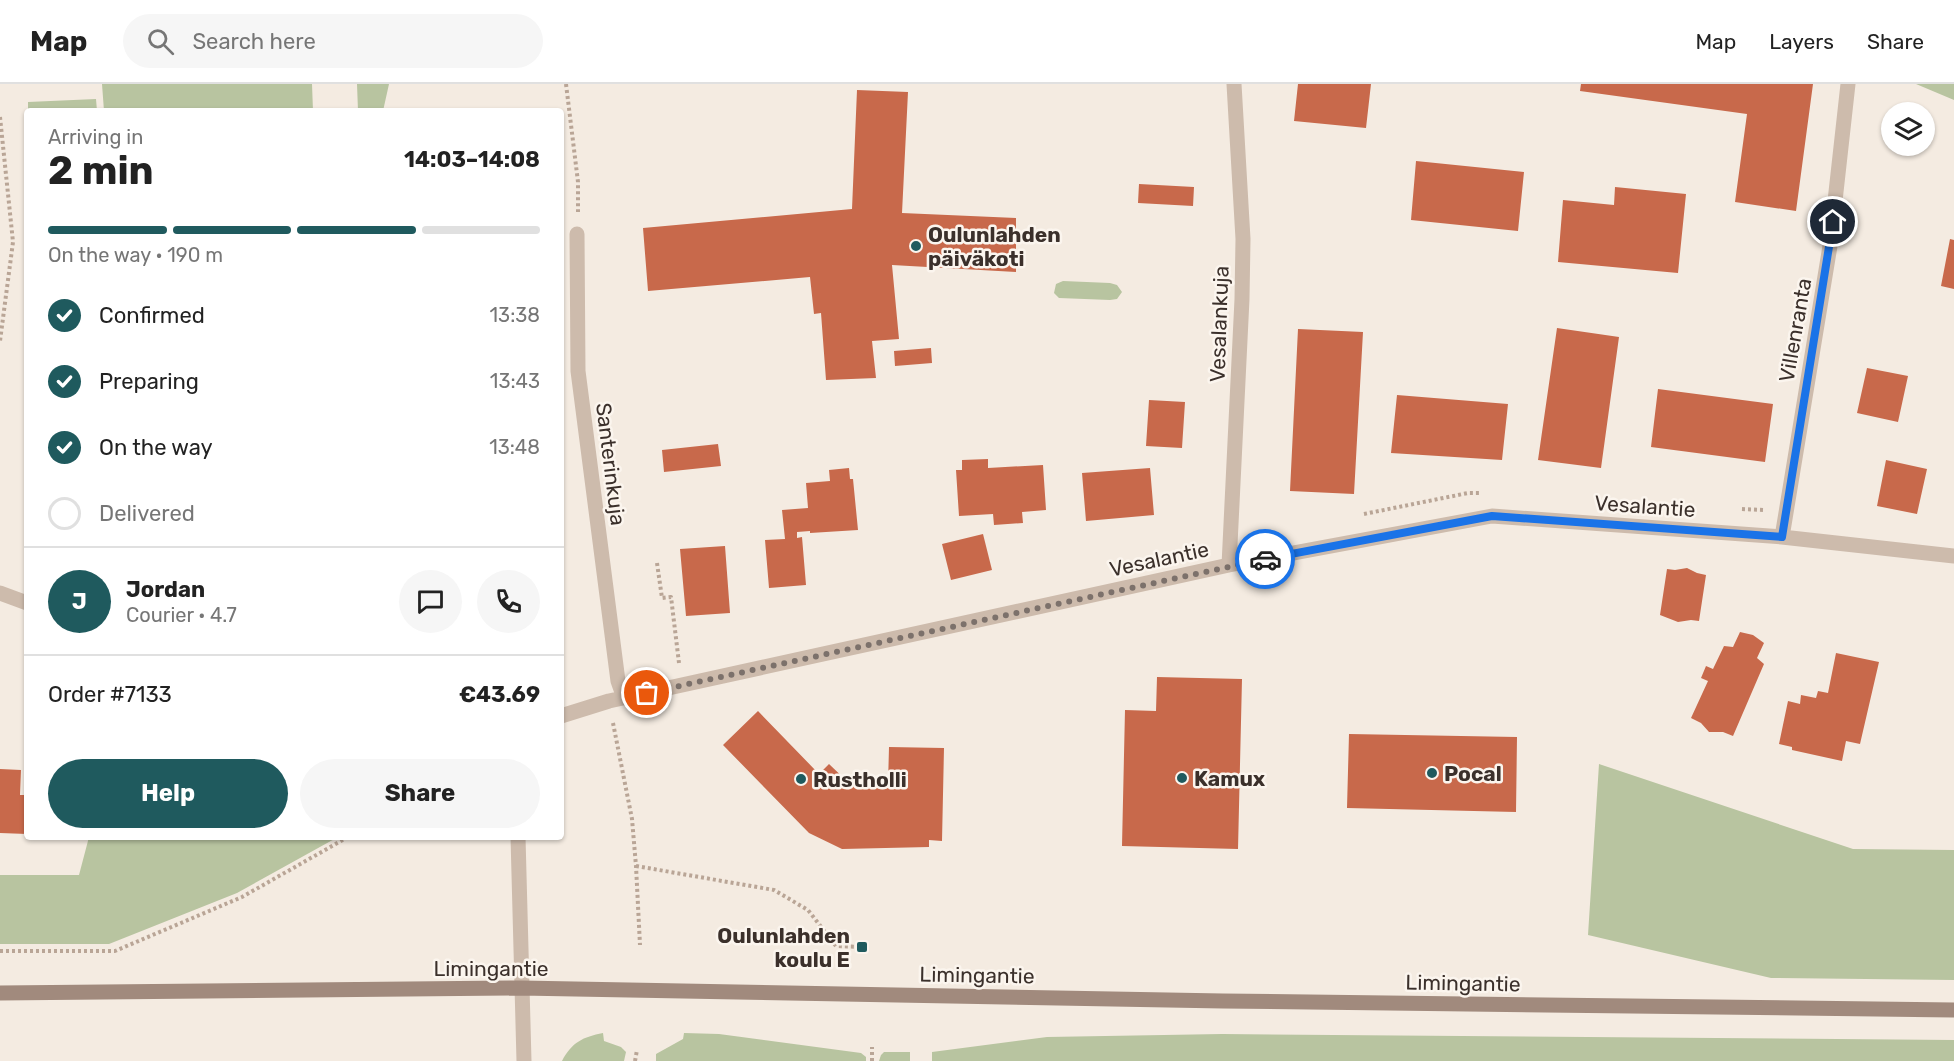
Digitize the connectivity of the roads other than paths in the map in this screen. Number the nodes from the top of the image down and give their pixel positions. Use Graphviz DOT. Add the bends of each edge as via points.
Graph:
graph roads {
  1 [pos="1234,84"];
  2 [pos="1848,84"];
  3 [pos="577,234"];
  4 [pos="1782,537"];
  5 [pos="1954,556"];
  6 [pos="1229,565"];
  7 [pos="0,593"];
  8 [pos="24,602"];
  9 [pos="617,700"];
  10 [pos="564,715"];
  11 [pos="518,840"];
  12 [pos="521,988"];
  13 [pos="0,993"];
  14 [pos="1954,1010"];
  15 [pos="524,1061"];
  1 -- 6 [label="street, Vesalankuja" via="1243,239"];
  2 -- 4 [label="street, Villenranta" via="1830,246"];
  3 -- 9 [label="street, Santerinkuja" via="578,371 618,681"];
  4 -- 5 [label="street, Vesalantie"];
  4 -- 6 [label="street, Vesalantie" via="1492,516"];
  6 -- 9 [label="street, Vesalantie"];
  7 -- 8 [label="street"];
  9 -- 10 [label="street, Vesalantie"];
  11 -- 12 [label="street"];
  12 -- 13 [label="main road, Limingantie"];
  12 -- 14 [label="main road, Limingantie"];
  12 -- 15 [label="street"];
}
